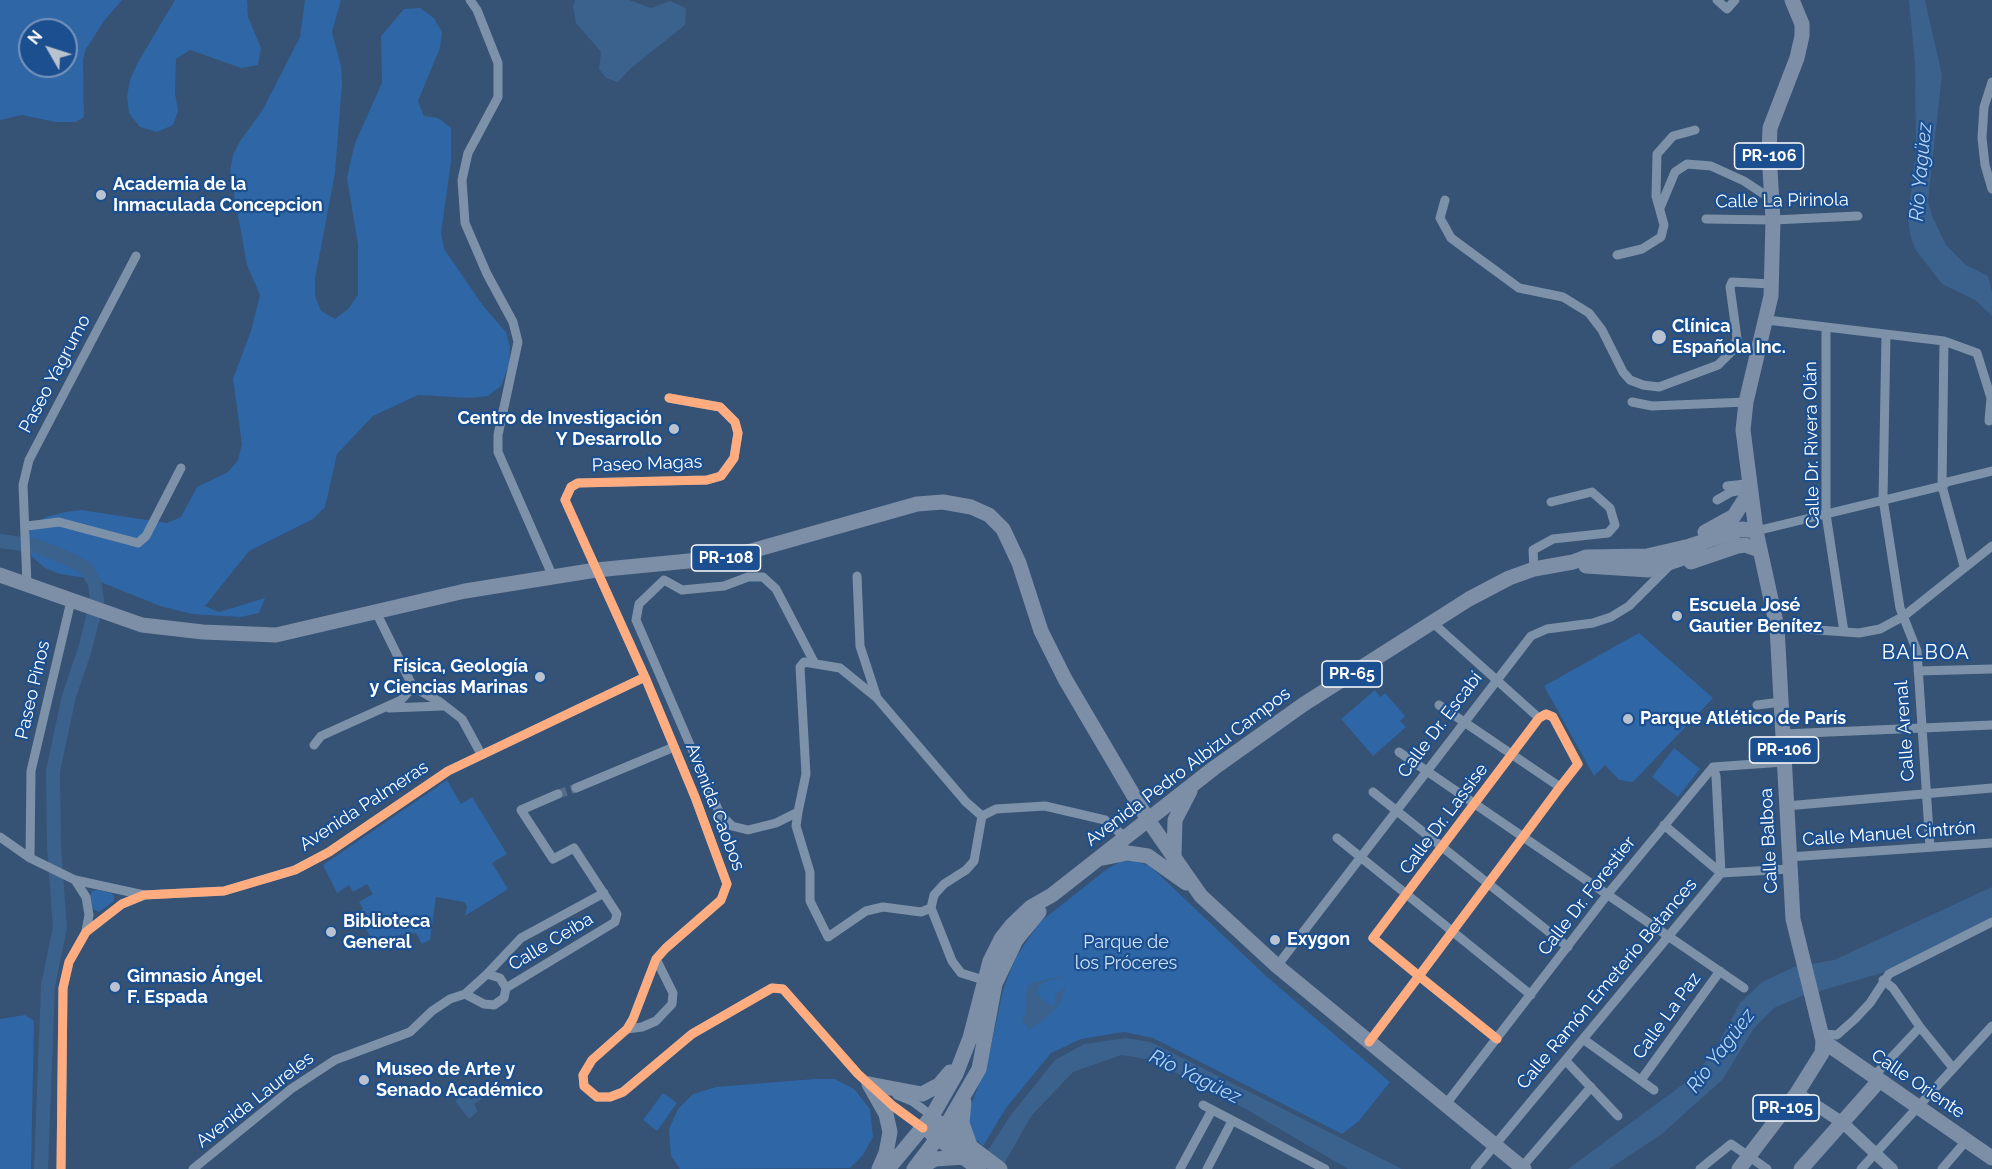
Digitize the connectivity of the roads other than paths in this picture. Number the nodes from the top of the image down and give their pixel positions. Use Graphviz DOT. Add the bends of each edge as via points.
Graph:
graph roads {
  1 [pos="470,0"];
  2 [pos="1717,0"];
  3 [pos="1735,0"];
  4 [pos="1792,0"];
  5 [pos="1992,82"];
  6 [pos="1695,130"];
  7 [pos="1992,189"];
  8 [pos="1771,199"];
  9 [pos="1445,200"];
  10 [pos="1660,208"];
  11 [pos="1858,216"];
  12 [pos="1706,219"];
  13 [pos="1773,220"];
  14 [pos="1617,255"];
  15 [pos="136,256"];
  16 [pos="1772,284"];
  17 [pos="1767,320"];
  18 [pos="1826,328"];
  19 [pos="1886,335"];
  20 [pos="1944,341"];
  21 [pos="669,398"];
  22 [pos="1632,402"];
  23 [pos="1746,402"];
  24 [pos="1989,421"];
  25 [pos="181,468"];
  26 [pos="1992,471"];
  27 [pos="1727,486"];
  28 [pos="1942,486"];
  29 [pos="1750,488"];
  30 [pos="1718,500"];
  31 [pos="1883,500"];
  32 [pos="1551,502"];
  33 [pos="1826,514"];
  34 [pos="27,526"];
  35 [pos="1749,534"];
  36 [pos="1992,546"];
  37 [pos="1679,549"];
  38 [pos="1759,550"];
  39 [pos="1573,562"];
  40 [pos="1671,563"];
  41 [pos="1964,566"];
  42 [pos="1534,569"];
  43 [pos="596,570"];
  44 [pos="0,575"];
  45 [pos="857,576"];
  46 [pos="554,577"];
  47 [pos="27,585"];
  48 [pos="75,603"];
  49 [pos="376,612"];
  50 [pos="1904,615"];
  51 [pos="1433,623"];
  52 [pos="1777,627"];
  53 [pos="1844,632"];
  54 [pos="814,662"];
  55 [pos="1992,669"];
  56 [pos="1918,671"];
  57 [pos="645,677"];
  58 [pos="1497,679"];
  59 [pos="413,687"];
  60 [pos="877,698"];
  61 [pos="1780,702"];
  62 [pos="1439,705"];
  63 [pos="1757,705"];
  64 [pos="443,706"];
  65 [pos="383,708"];
  66 [pos="1539,718"];
  67 [pos="1464,721"];
  68 [pos="1992,725"];
  69 [pos="1921,727"];
  70 [pos="1783,734"];
  71 [pos="314,745"];
  72 [pos="674,747"];
  73 [pos="1399,752"];
  74 [pos="481,754"];
  75 [pos="1512,756"];
  76 [pos="1784,762"];
  77 [pos="1713,767"];
  78 [pos="1427,770"];
  79 [pos="1196,781"];
  80 [pos="1560,787"];
  81 [pos="576,788"];
  82 [pos="1992,788"];
  83 [pos="1373,792"];
  84 [pos="1926,793"];
  85 [pos="558,794"];
  86 [pos="1475,805"];
  87 [pos="1786,806"];
  88 [pos="1396,811"];
  89 [pos="798,812"];
  90 [pos="982,816"];
  91 [pos="1148,820"];
  92 [pos="1664,825"];
  93 [pos="0,837"];
  94 [pos="1523,837"];
  95 [pos="1126,838"];
  96 [pos="1337,838"];
  97 [pos="1992,843"];
  98 [pos="1930,847"];
  99 [pos="1442,848"];
  100 [pos="1174,856"];
  101 [pos="1361,857"];
  102 [pos="30,858"];
  103 [pos="1100,858"];
  104 [pos="1789,863"];
  105 [pos="1721,873"];
  106 [pos="75,880"];
  107 [pos="1488,885"];
  108 [pos="604,893"];
  109 [pos="144,895"];
  110 [pos="1407,895"];
  111 [pos="1607,895"];
  112 [pos="1202,896"];
  113 [pos="931,908"];
  114 [pos="1992,922"];
  115 [pos="1453,931"];
  116 [pos="86,932"];
  117 [pos="1669,937"];
  118 [pos="1568,947"];
  119 [pos="656,959"];
  120 [pos="1278,966"];
  121 [pos="1720,971"];
  122 [pos="487,974"];
  123 [pos="1419,976"];
  124 [pos="1883,980"];
  125 [pos="989,982"];
  126 [pos="506,988"];
  127 [pos="1744,988"];
  128 [pos="465,994"];
  129 [pos="1531,995"];
  130 [pos="1992,1026"];
  131 [pos="1920,1027"];
  132 [pos="627,1029"];
  133 [pos="1823,1037"];
  134 [pos="1497,1039"];
  135 [pos="1583,1039"];
  136 [pos="1369,1042"];
  137 [pos="964,1058"];
  138 [pos="1566,1060"];
  139 [pos="1953,1068"];
  140 [pos="1875,1079"];
  141 [pos="1641,1080"];
  142 [pos="869,1084"];
  143 [pos="1591,1087"];
  144 [pos="1654,1090"];
  145 [pos="1797,1093"];
  146 [pos="967,1094"];
  147 [pos="1446,1104"];
  148 [pos="1918,1109"];
  149 [pos="1618,1116"];
  150 [pos="1233,1120"];
  151 [pos="927,1122"];
  152 [pos="1843,1123"];
  153 [pos="942,1133"];
  154 [pos="1966,1140"];
  155 [pos="1495,1144"];
  156 [pos="968,1153"];
  157 [pos="1875,1153"];
  158 [pos="1749,1156"];
  159 [pos="1992,1158"];
  160 [pos="1523,1168"];
  161 [pos="61,1169"];
  162 [pos="193,1169"];
  163 [pos="879,1169"];
  164 [pos="888,1169"];
  165 [pos="914,1169"];
  166 [pos="918,1169"];
  167 [pos="979,1169"];
  168 [pos="1000,1169"];
  169 [pos="1180,1169"];
  170 [pos="1207,1169"];
  171 [pos="1325,1169"];
  172 [pos="1475,1169"];
  173 [pos="1700,1169"];
  174 [pos="1739,1169"];
  175 [pos="1767,1169"];
  176 [pos="1801,1169"];
  177 [pos="1861,1169"];
  178 [pos="1892,1169"];
  179 [pos="1942,1169"];
  1 -- 46 [label="street" via="498,63 498,97 468,153 462,180 465,223 513,322 518,342 498,435 498,452"];
  2 -- 3 [label="street" via="1727,9"];
  4 -- 8 [label="main road, PR-106" via="1802,24 1802,36 1770,128"];
  5 -- 7 [label="street" via="1984,107 1982,138"];
  6 -- 10 [label="street" via="1673,136 1657,154 1656,196"];
  8 -- 10 [label="street" via="1711,166 1687,164 1675,172"];
  8 -- 13 [label="main road, PR-106"];
  9 -- 16 [label="street" via="1440,218 1451,238 1519,288 1563,297 1589,313 1623,372 1643,385 1659,387 1718,365 1733,350 1737,338 1732,282"];
  10 -- 14 [label="street" via="1664,225 1658,240"];
  11 -- 13 [label="street, Calle La Pirinola"];
  12 -- 13 [label="street, Calle La Pirinola"];
  13 -- 16 [label="main road, PR-106"];
  15 -- 34 [label="street, Paseo Yagrumo" via="29,460 23,485"];
  16 -- 17 [label="main road, PR-106"];
  17 -- 18 [label="street"];
  17 -- 23 [label="main road, PR-106"];
  18 -- 19 [label="street"];
  18 -- 33 [label="street, Calle Dr. Rivera Olán"];
  19 -- 20 [label="street"];
  19 -- 31 [label="street, Calle Arenal"];
  20 -- 24 [label="street" via="1977,353 1991,398"];
  20 -- 28 [label="street"];
  21 -- 43 [label="street, Paseo Magas" via="720,407 735,422 738,433 734,458 721,476 708,480 589,482 571,487 566,493 566,507"];
  22 -- 23 [label="street" via="1652,406"];
  23 -- 29 [label="main road, PR-106" via="1743,430"];
  25 -- 34 [label="street" via="146,536 138,543 58,522"];
  26 -- 28 [label="street"];
  27 -- 29 [label="street"];
  28 -- 31 [label="street"];
  28 -- 41 [label="street"];
  29 -- 30 [label="street"];
  29 -- 35 [label="main road, PR-106"];
  29 -- 37 [label="main road" via="1734,516"];
  31 -- 33 [label="street"];
  31 -- 50 [label="street, Calle Arenal"];
  32 -- 42 [label="street" via="1592,492 1610,508 1615,525 1608,533 1553,539 1533,550"];
  33 -- 35 [label="street"];
  33 -- 53 [label="street, Calle Dr. Rivera Olán"];
  34 -- 47 [label="street, Paseo Yagrumo"];
  35 -- 37 [label="main road, Avenida Pedro Albizu Campos / PR-65" via="1742,529"];
  35 -- 38 [label="main road, Calle Balboa / PR-106"];
  35 -- 40 [label="main road, Avenida Pedro Albizu Campos / PR-65"];
  36 -- 41 [label="street"];
  37 -- 39 [label="main road, Avenida Pedro Albizu Campos / PR-65" via="1647,556 1586,557"];
  38 -- 40 [label="main road" via="1745,545 1681,566"];
  38 -- 52 [label="main road, Calle Balboa / PR-106"];
  39 -- 40 [label="main road, Avenida Pedro Albizu Campos / PR-65" via="1582,566 1649,570"];
  39 -- 42 [label="main road, Avenida Pedro Albizu Campos / PR-65"];
  40 -- 58 [label="street, Calle Dr. Escabí" via="1629,606 1611,617 1547,629 1531,636"];
  41 -- 50 [label="street"];
  42 -- 51 [label="main road, Avenida Pedro Albizu Campos / PR-65" via="1468,599"];
  43 -- 46 [label="main road, PR-108"];
  43 -- 57 [label="street, Avenida Caobos"];
  43 -- 91 [label="main road, PR-108" via="730,557 917,504 943,502 971,507 1003,529 1019,563 1041,631"];
  44 -- 47 [label="main road, PR-108"];
  45 -- 60 [label="street" via="860,646"];
  46 -- 49 [label="main road, PR-108" via="465,591"];
  47 -- 48 [label="main road, PR-108"];
  48 -- 49 [label="main road, PR-108" via="142,625 276,635"];
  48 -- 102 [label="street, Paseo Pinos" via="31,771"];
  49 -- 59 [label="street"];
  50 -- 53 [label="street" via="1881,629"];
  50 -- 56 [label="street, Calle Arenal" via="1914,639"];
  51 -- 58 [label="street"];
  51 -- 79 [label="main road, Avenida Pedro Albizu Campos / PR-65" via="1304,704"];
  52 -- 53 [label="street"];
  52 -- 61 [label="main road, Calle Balboa / PR-106"];
  54 -- 60 [label="street" via="840,668"];
  54 -- 89 [label="street" via="804,662 800,667 806,774"];
  54 -- 89 [label="street" via="776,589 763,577 682,590 664,580 639,603 636,620 720,814 732,826 748,830"];
  55 -- 56 [label="street"];
  56 -- 69 [label="street, Calle Arenal"];
  57 -- 72 [label="street, Avenida Caobos"];
  57 -- 74 [label="street, Avenida Palmeras"];
  58 -- 66 [label="street"];
  58 -- 67 [label="street, Calle Dr. Escabí"];
  59 -- 64 [label="street"];
  59 -- 65 [label="street" via="401,700"];
  60 -- 90 [label="street"];
  61 -- 63 [label="street"];
  61 -- 70 [label="main road, Calle Balboa / PR-106"];
  62 -- 67 [label="street"];
  64 -- 65 [label="street"];
  64 -- 74 [label="street" via="462,719"];
  65 -- 71 [label="street" via="321,736"];
  66 -- 75 [label="street, Calle Dr. Lassise"];
  66 -- 80 [label="street" via="1546,714 1553,717 1578,764"];
  67 -- 75 [label="street"];
  67 -- 78 [label="street, Calle Dr. Escabí"];
  68 -- 69 [label="street"];
  69 -- 70 [label="street"];
  69 -- 84 [label="street, Calle Arenal"];
  70 -- 76 [label="main road, Calle Balboa / PR-106"];
  72 -- 81 [label="street"];
  72 -- 119 [label="street, Avenida Caobos" via="727,884 721,900"];
  73 -- 78 [label="street"];
  74 -- 109 [label="street, Avenida Palmeras" via="416,791 329,852 296,870 224,891"];
  75 -- 80 [label="street"];
  75 -- 86 [label="street, Calle Dr. Lassise"];
  76 -- 77 [label="street"];
  76 -- 87 [label="main road, Calle Balboa / PR-106"];
  77 -- 92 [label="street, Calle Dr. Forestier"];
  77 -- 105 [label="street"];
  78 -- 86 [label="street"];
  78 -- 88 [label="street, Calle Dr. Escabí"];
  79 -- 91 [label="main road, Avenida Pedro Albizu Campos / PR-65"];
  79 -- 100 [label="main road" via="1175,820"];
  80 -- 94 [label="street"];
  82 -- 84 [label="street"];
  83 -- 88 [label="street"];
  84 -- 87 [label="street"];
  84 -- 98 [label="street, Calle Arenal"];
  85 -- 108 [label="street, Calle Ceiba" via="521,810 553,859 574,848"];
  86 -- 94 [label="street"];
  86 -- 99 [label="street, Calle Dr. Lassise"];
  87 -- 104 [label="main road, Calle Balboa / PR-106"];
  88 -- 99 [label="street"];
  88 -- 101 [label="street, Calle Dr. Escabí"];
  89 -- 113 [label="street" via="796,826 810,872 810,901 828,937 866,911 883,907 921,912"];
  90 -- 95 [label="street" via="996,809 1045,806 1105,820"];
  90 -- 113 [label="street" via="974,861 944,884 934,895"];
  91 -- 95 [label="main road, Avenida Pedro Albizu Campos / PR-65"];
  91 -- 100 [label="main road, PR-108"];
  92 -- 105 [label="street"];
  92 -- 111 [label="street, Calle Dr. Forestier"];
  93 -- 102 [label="street"];
  94 -- 107 [label="street"];
  94 -- 111 [label="street"];
  95 -- 103 [label="main road, Avenida Pedro Albizu Campos / PR-65"];
  96 -- 101 [label="street"];
  97 -- 98 [label="street, Calle Manuel Cintrón"];
  98 -- 104 [label="street, Calle Manuel Cintrón"];
  99 -- 107 [label="street"];
  99 -- 110 [label="street, Calle Dr. Lassise"];
  100 -- 112 [label="main road, PR-108"];
  101 -- 110 [label="street"];
  101 -- 120 [label="street, Calle Dr. Escabí"];
  102 -- 106 [label="street"];
  103 -- 112 [label="main road" via="1128,853 1148,856"];
  103 -- 125 [label="main road, Avenida Pedro Albizu Campos / PR-65" via="1012,925 1001,939"];
  104 -- 105 [label="street, Calle Ramón Emeterio Betances"];
  104 -- 133 [label="main road, Calle Balboa / PR-106" via="1793,919"];
  105 -- 117 [label="street, Calle Ramón Emeterio Betances"];
  106 -- 109 [label="street"];
  106 -- 116 [label="street, Avenida Palmeras" via="86,897"];
  107 -- 115 [label="street"];
  107 -- 118 [label="street"];
  108 -- 122 [label="street, Calle Ceiba" via="521,938"];
  108 -- 126 [label="street, Calle Ceiba" via="617,914 615,922"];
  109 -- 116 [label="street, Avenida Palmeras" via="122,904"];
  110 -- 115 [label="street"];
  110 -- 123 [label="street, Calle Dr. Lassise" via="1373,938"];
  111 -- 117 [label="street"];
  111 -- 118 [label="street, Calle Dr. Forestier"];
  112 -- 120 [label="main road, PR-108"];
  113 -- 125 [label="street" via="952,961 961,973"];
  114 -- 124 [label="street" via="1898,968"];
  115 -- 123 [label="street"];
  115 -- 129 [label="street"];
  116 -- 161 [label="street, Avenida Palmeras" via="69,962 63,988"];
  117 -- 121 [label="street"];
  117 -- 135 [label="street, Calle Ramón Emeterio Betances"];
  118 -- 129 [label="street, Calle Dr. Forestier"];
  119 -- 132 [label="street, Avenida Caobos"];
  119 -- 132 [label="street" via="673,993 672,1004 656,1021"];
  120 -- 136 [label="main road, PR-108"];
  121 -- 127 [label="street"];
  121 -- 141 [label="street, Calle La Paz"];
  122 -- 126 [label="street" via="500,978"];
  122 -- 128 [label="street, Calle Ceiba"];
  123 -- 134 [label="street"];
  123 -- 136 [label="street"];
  124 -- 131 [label="street"];
  124 -- 133 [label="street" via="1855,1019 1837,1035"];
  125 -- 137 [label="main road, Avenida Pedro Albizu Campos / PR-65"];
  125 -- 146 [label="main road, Avenida Pedro Albizu Campos / PR-65" via="979,1069"];
  126 -- 128 [label="street, Calle Ceiba" via="504,998 494,1005 484,1005"];
  128 -- 162 [label="street, Avenida Laureles" via="432,1011 410,1032 358,1049 313,1073"];
  129 -- 134 [label="street, Calle Dr. Forestier"];
  130 -- 139 [label="street"];
  131 -- 139 [label="street"];
  131 -- 140 [label="street"];
  132 -- 142 [label="street, Avenida Caobos" via="588,1066 583,1075 589,1093 610,1097 623,1092 692,1034 772,988 783,989"];
  133 -- 140 [label="main road, Calle Oriente"];
  133 -- 145 [label="main road, PR-105" via="1821,1053"];
  134 -- 147 [label="street, Calle Dr. Forestier"];
  135 -- 138 [label="street, Calle Ramón Emeterio Betances"];
  135 -- 141 [label="street"];
  136 -- 147 [label="main road, PR-108"];
  137 -- 142 [label="main road" via="927,1093"];
  137 -- 151 [label="main road, Avenida Pedro Albizu Campos / PR-65"];
  138 -- 143 [label="street"];
  138 -- 155 [label="street, Calle Ramón Emeterio Betances"];
  139 -- 148 [label="street"];
  140 -- 148 [label="main road, Calle Oriente"];
  140 -- 152 [label="main road, PR-105"];
  141 -- 144 [label="street"];
  142 -- 151 [label="street, Avenida Caobos"];
  142 -- 151 [label="street, Avenida Caobos" via="912,1101"];
  142 -- 163 [label="main road" via="886,1114 890,1132"];
  143 -- 149 [label="street"];
  143 -- 160 [label="street"];
  145 -- 152 [label="street"];
  145 -- 158 [label="main road, PR-105"];
  146 -- 153 [label="main road, Avenida Pedro Albizu Campos / PR-65"];
  146 -- 156 [label="main road" via="962,1123"];
  147 -- 155 [label="main road, PR-108"];
  148 -- 154 [label="main road, Calle Oriente"];
  148 -- 157 [label="street"];
  150 -- 169 [label="street" via="1208,1108"];
  150 -- 170 [label="street"];
  150 -- 171 [label="street"];
  151 -- 153 [label="main road"];
  151 -- 164 [label="main road, Avenida Pedro Albizu Campos"];
  152 -- 157 [label="street"];
  152 -- 176 [label="main road, PR-105"];
  153 -- 156 [label="main road"];
  153 -- 165 [label="main road, Avenida Pedro Albizu Campos"];
  154 -- 159 [label="main road, Calle Oriente"];
  154 -- 179 [label="street"];
  155 -- 160 [label="main road, PR-108"];
  155 -- 172 [label="street, Calle Ramón Emeterio Betances"];
  156 -- 166 [label="main road" via="935,1159"];
  156 -- 167 [label="main road"];
  156 -- 168 [label="main road"];
  157 -- 177 [label="street"];
  157 -- 178 [label="street"];
  158 -- 173 [label="street" via="1731,1144"];
  158 -- 174 [label="main road, PR-105"];
  158 -- 175 [label="street"];
}
